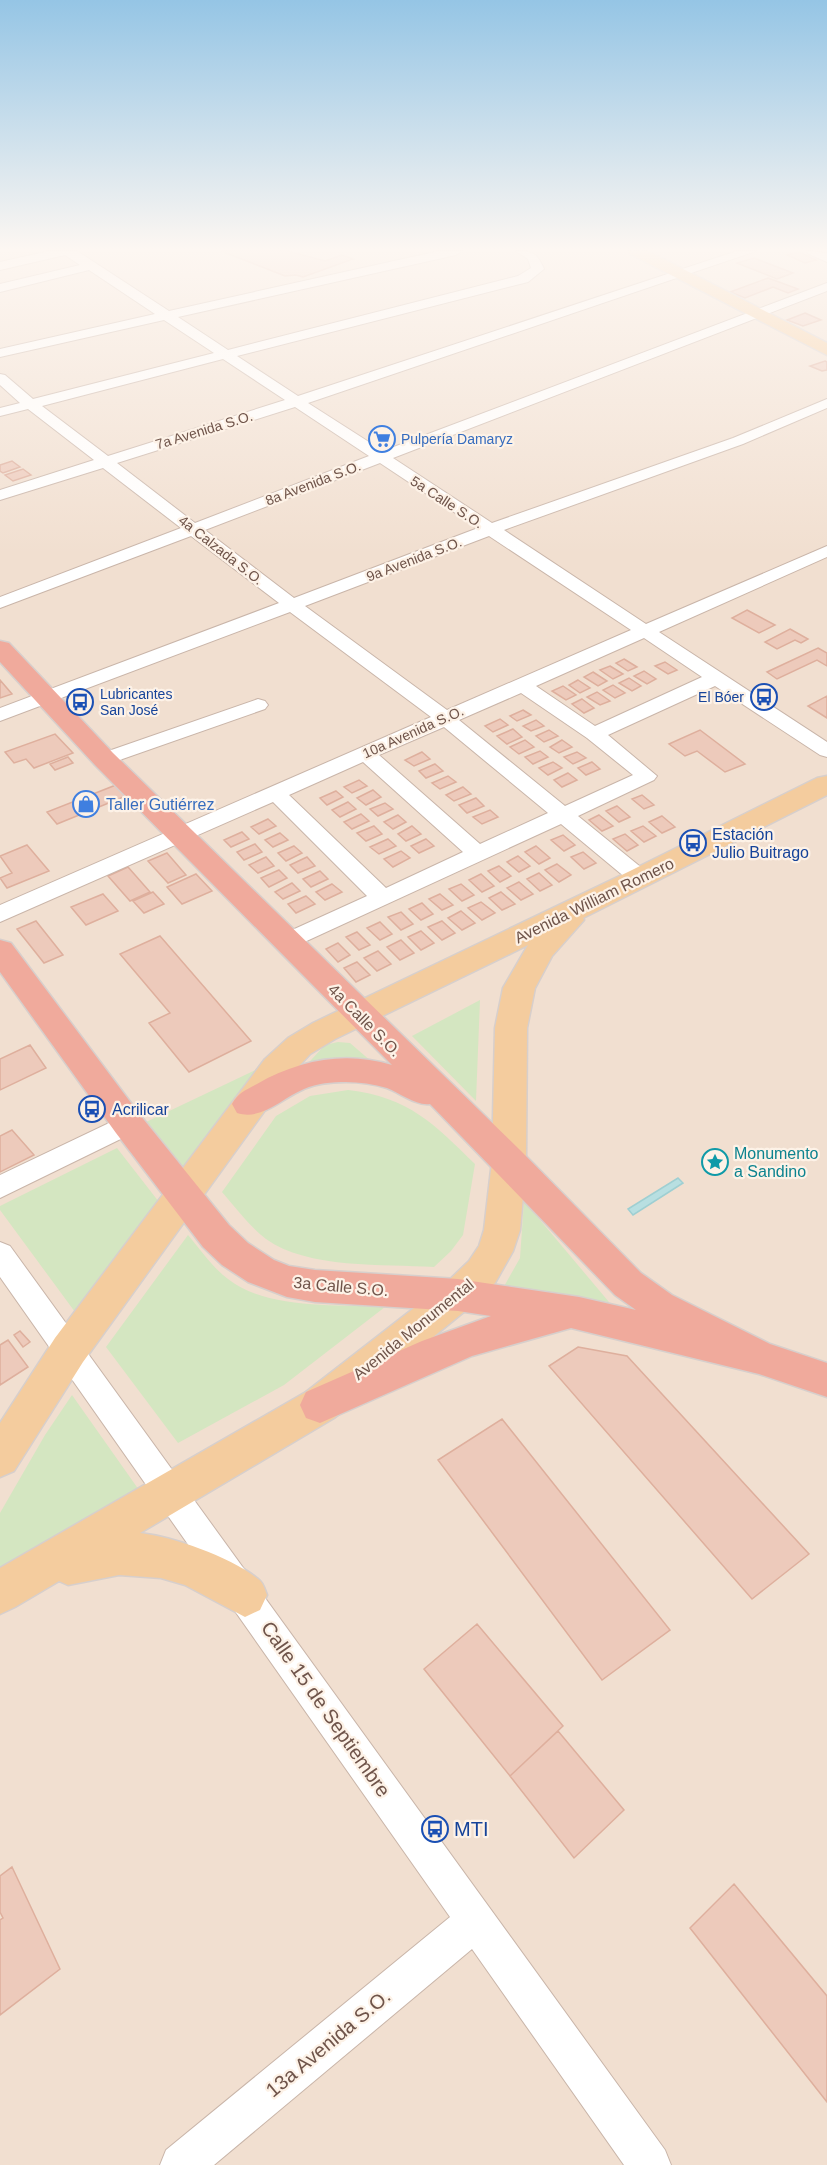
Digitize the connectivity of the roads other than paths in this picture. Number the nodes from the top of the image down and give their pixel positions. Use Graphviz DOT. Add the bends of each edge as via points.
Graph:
graph roads {
  1 [pos="221,352"];
  2 [pos="237,352"];
  3 [pos="445,352"];
  4 [pos="657,352"];
  5 [pos="225,355"];
  6 [pos="0,378"];
  7 [pos="296,402"];
  8 [pos="29,403"];
  9 [pos="827,403"];
  10 [pos="0,412"];
  11 [pos="380,458"];
  12 [pos="104,461"];
  13 [pos="0,495"];
  14 [pos="194,529"];
  15 [pos="489,530"];
  16 [pos="827,551"];
  17 [pos="0,603"];
  18 [pos="292,605"];
  19 [pos="645,632"];
  20 [pos="0,648"];
  21 [pos="716,678"];
  22 [pos="522,685"];
  23 [pos="46,696"];
  24 [pos="258,705"];
  25 [pos="0,715"];
  26 [pos="445,718"];
  27 [pos="594,734"];
  28 [pos="827,751"];
  29 [pos="366,754"];
  30 [pos="104,759"];
  31 [pos="827,784"];
  32 [pos="276,794"];
  33 [pos="562,816"];
  34 [pos="181,836"];
  35 [pos="478,854"];
  36 [pos="640,878"];
  37 [pos="605,895"];
  38 [pos="383,898"];
  39 [pos="0,914"];
  40 [pos="287,942"];
  41 [pos="0,950"];
  42 [pos="359,1014"];
  43 [pos="249,1104"];
  44 [pos="450,1104"];
  45 [pos="128,1124"];
  46 [pos="509,1161"];
  47 [pos="0,1187"];
  48 [pos="183,1195"];
  49 [pos="0,1254"];
  50 [pos="458,1295"];
  51 [pos="579,1313"];
  52 [pos="69,1350"];
  53 [pos="759,1357"];
  54 [pos="827,1380"];
  55 [pos="320,1405"];
  56 [pos="0,1458"];
  57 [pos="171,1492"];
  58 [pos="13,1585"];
  59 [pos="245,1595"];
  60 [pos="475,1921"];
  61 [pos="181,2165"];
  62 [pos="650,2165"];
  1 -- 5 [label="street, 5a Calle S.O."];
  2 -- 5 [label="street"];
  3 -- 7 [label="street, 7a Avenida S.O."];
  4 -- 11 [label="street, 8a Avenida S.O."];
  5 -- 7 [label="street, 5a Calle S.O."];
  5 -- 8 [label="street"];
  6 -- 8 [label="street, 4a Calzada S.O."];
  7 -- 11 [label="street, 5a Calle S.O."];
  7 -- 12 [label="street, 7a Avenida S.O."];
  8 -- 10 [label="street"];
  8 -- 12 [label="street, 4a Calzada S.O."];
  9 -- 15 [label="street, 9a Avenida S.O." via="738,441"];
  11 -- 14 [label="street, 8a Avenida S.O."];
  11 -- 15 [label="street, 5a Calle S.O."];
  12 -- 13 [label="street, 7a Avenida S.O."];
  12 -- 14 [label="street, 4a Calzada S.O."];
  14 -- 17 [label="street, 8a Avenida S.O."];
  14 -- 18 [label="street, 4a Calzada S.O."];
  15 -- 18 [label="street, 9a Avenida S.O."];
  15 -- 19 [label="street, 5a Calle S.O."];
  16 -- 19 [label="street, 10a Avenida S.O."];
  18 -- 23 [label="street, 9a Avenida S.O."];
  18 -- 26 [label="street, 4a Calzada S.O."];
  19 -- 21 [label="street, 5a Calle S.O."];
  19 -- 22 [label="street, 10a Avenida S.O."];
  20 -- 23 [label="highway, 4a Calle S.O."];
  21 -- 27 [label="street"];
  21 -- 28 [label="street, 5a Calle S.O."];
  22 -- 26 [label="street, 10a Avenida S.O."];
  22 -- 27 [label="street"];
  23 -- 25 [label="street, 9a Avenida S.O."];
  23 -- 30 [label="highway, 4a Calle S.O."];
  24 -- 30 [label="street"];
  26 -- 29 [label="street, 10a Avenida S.O."];
  26 -- 33 [label="street, 4a Calzada S.O."];
  27 -- 33 [label="street" via="647,776"];
  29 -- 32 [label="street, 10a Avenida S.O."];
  29 -- 35 [label="street"];
  30 -- 34 [label="highway, 4a Calle S.O."];
  31 -- 36 [label="main road, Avenida William Romero"];
  32 -- 34 [label="street, 10a Avenida S.O."];
  32 -- 38 [label="street"];
  33 -- 35 [label="street"];
  33 -- 36 [label="street, 4a Calzada S.O."];
  34 -- 39 [label="street, 10a Avenida S.O."];
  34 -- 40 [label="highway, 4a Calle S.O."];
  35 -- 38 [label="street"];
  36 -- 37 [label="main road, Avenida William Romero"];
  37 -- 42 [label="main road, Avenida William Romero"];
  37 -- 46 [label="main road, Avenida Monumental" via="570,918 541,949 519,988 511,1028"];
  38 -- 40 [label="street"];
  40 -- 42 [label="highway, 4a Calle S.O."];
  41 -- 45 [label="highway, 3a Calle S.O."];
  42 -- 43 [label="main road" via="299,1046"];
  42 -- 44 [label="highway, 4a Calle S.O."];
  43 -- 44 [label="highway" via="297,1078 346,1068 389,1075"];
  43 -- 48 [label="main road"];
  44 -- 46 [label="highway, 4a Calle S.O."];
  45 -- 47 [label="street"];
  45 -- 48 [label="highway, 3a Calle S.O."];
  46 -- 50 [label="main road, Avenida Monumental" via="500,1241 482,1272"];
  46 -- 53 [label="highway, 4a Calle S.O." via="628,1284 666,1310"];
  48 -- 50 [label="highway, 3a Calle S.O." via="225,1245 255,1268 275,1277 315,1286"];
  48 -- 52 [label="main road"];
  49 -- 52 [label="street, Calle 15 de Septiembre"];
  50 -- 51 [label="highway, 3a Calle S.O."];
  50 -- 55 [label="main road, Avenida Monumental"];
  51 -- 53 [label="highway, 3a Calle S.O."];
  51 -- 55 [label="highway" via="526,1321 478,1336"];
  52 -- 56 [label="main road"];
  52 -- 57 [label="street, Calle 15 de Septiembre"];
  53 -- 54 [label="highway"];
  55 -- 57 [label="main road, Avenida Monumental"];
  57 -- 58 [label="main road, Avenida Monumental"];
  57 -- 59 [label="street, Calle 15 de Septiembre"];
  58 -- 59 [label="main road" via="56,1567 99,1556 143,1554 179,1560"];
  59 -- 60 [label="street, Calle 15 de Septiembre"];
  60 -- 61 [label="street, 13a Avenida S.O."];
  60 -- 62 [label="street, Calle 15 de Septiembre"];
}
